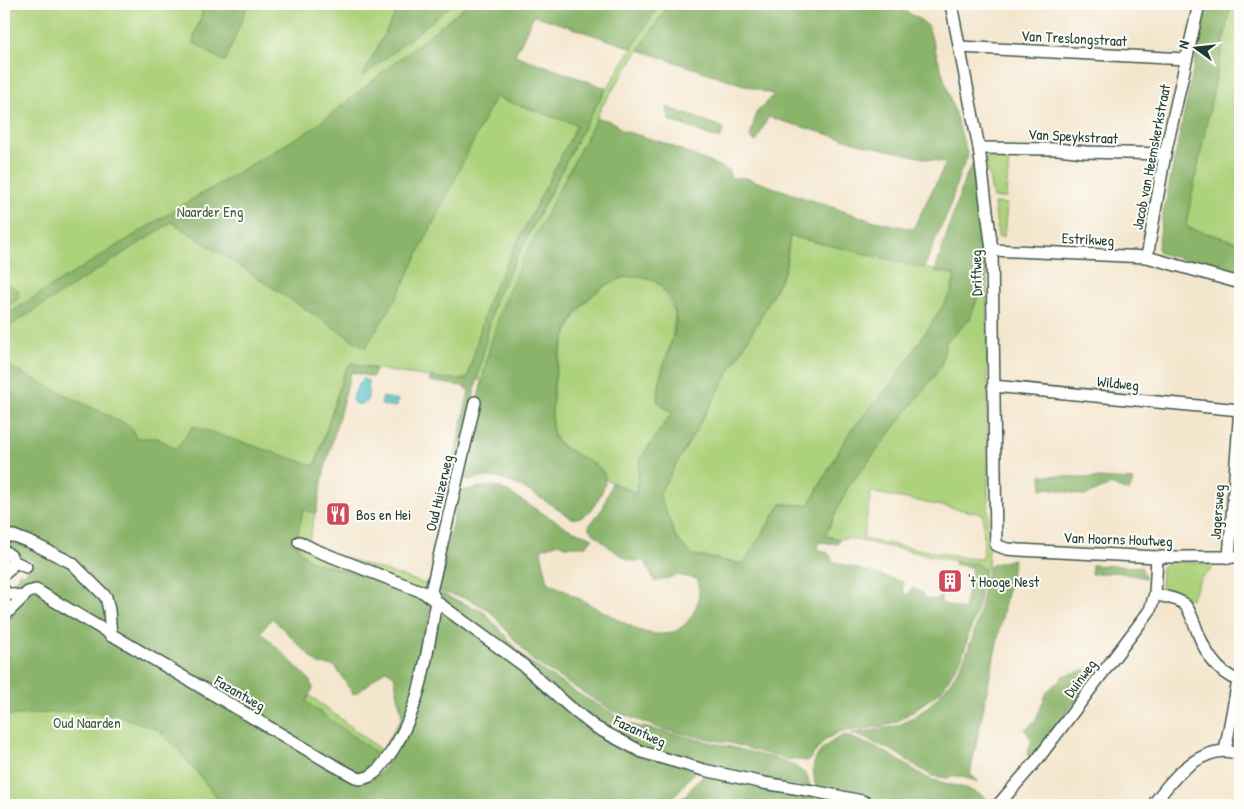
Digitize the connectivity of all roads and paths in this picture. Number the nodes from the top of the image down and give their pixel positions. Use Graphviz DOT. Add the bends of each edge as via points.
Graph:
graph roads {
  1 [pos="951,4"];
  2 [pos="1199,4"];
  3 [pos="960,47"];
  4 [pos="1186,59"];
  5 [pos="979,148"];
  6 [pos="1165,154"];
  7 [pos="992,250"];
  8 [pos="1147,257"];
  9 [pos="1240,283"];
  10 [pos="993,386"];
  11 [pos="475,402"];
  12 [pos="1240,409"];
  13 [pos="4,536"];
  14 [pos="299,542"];
  15 [pos="996,546"];
  16 [pos="4,551"];
  17 [pos="1157,557"];
  18 [pos="1234,557"];
  19 [pos="13,561"];
  20 [pos="26,567"];
  21 [pos="4,574"];
  22 [pos="8,592"];
  23 [pos="1155,594"];
  24 [pos="434,596"];
  25 [pos="23,597"];
  26 [pos="4,616"];
  27 [pos="111,636"];
  28 [pos="1239,681"];
  29 [pos="1225,751"];
  30 [pos="1240,754"];
  31 [pos="871,805"];
  32 [pos="1001,805"];
  33 [pos="1153,805"];
  1 -- 3 [label="street, Driftweg"];
  2 -- 4 [label="street, Jacob van Heemskerkstraat"];
  3 -- 4 [label="street, Van Treslongstraat"];
  3 -- 5 [label="street, Driftweg"];
  4 -- 6 [label="street, Jacob van Heemskerkstraat"];
  5 -- 6 [label="street, Van Speykstraat"];
  5 -- 7 [label="street, Driftweg"];
  6 -- 8 [label="street, Jacob van Heemskerkstraat"];
  7 -- 8 [label="street, Estrikweg"];
  7 -- 10 [label="street, Driftweg"];
  8 -- 9 [label="street, Estrikweg"];
  10 -- 12 [label="street, Wildweg"];
  10 -- 15 [label="street, Driftweg"];
  11 -- 24 [label="street, Oud Huizerweg"];
  12 -- 18 [label="street, Jagersweg"];
  13 -- 27 [label="street" via="14,536 72,563 106,597"];
  14 -- 24 [label="street"];
  15 -- 17 [label="street, Van Hoorns Houtweg"];
  16 -- 19 [label="street" via="12,556"];
  17 -- 18 [label="street, Van Hoorns Houtweg"];
  17 -- 23 [label="street, Duinweg"];
  19 -- 20 [label="street"];
  19 -- 21 [label="street"];
  22 -- 25 [label="street"];
  23 -- 28 [label="street" via="1183,603 1210,658 1227,675"];
  23 -- 32 [label="street, Duinweg" via="1150,610"];
  24 -- 27 [label="street, Fazantweg" via="423,675 410,715 398,742 380,769 360,779"];
  24 -- 31 [label="street, Fazantweg" via="596,727 642,752 704,770"];
  25 -- 26 [label="street"];
  25 -- 27 [label="street, Fazantweg" via="36,590"];
  28 -- 29 [label="street"];
  29 -- 30 [label="street"];
  29 -- 33 [label="street" via="1189,765"];
}
